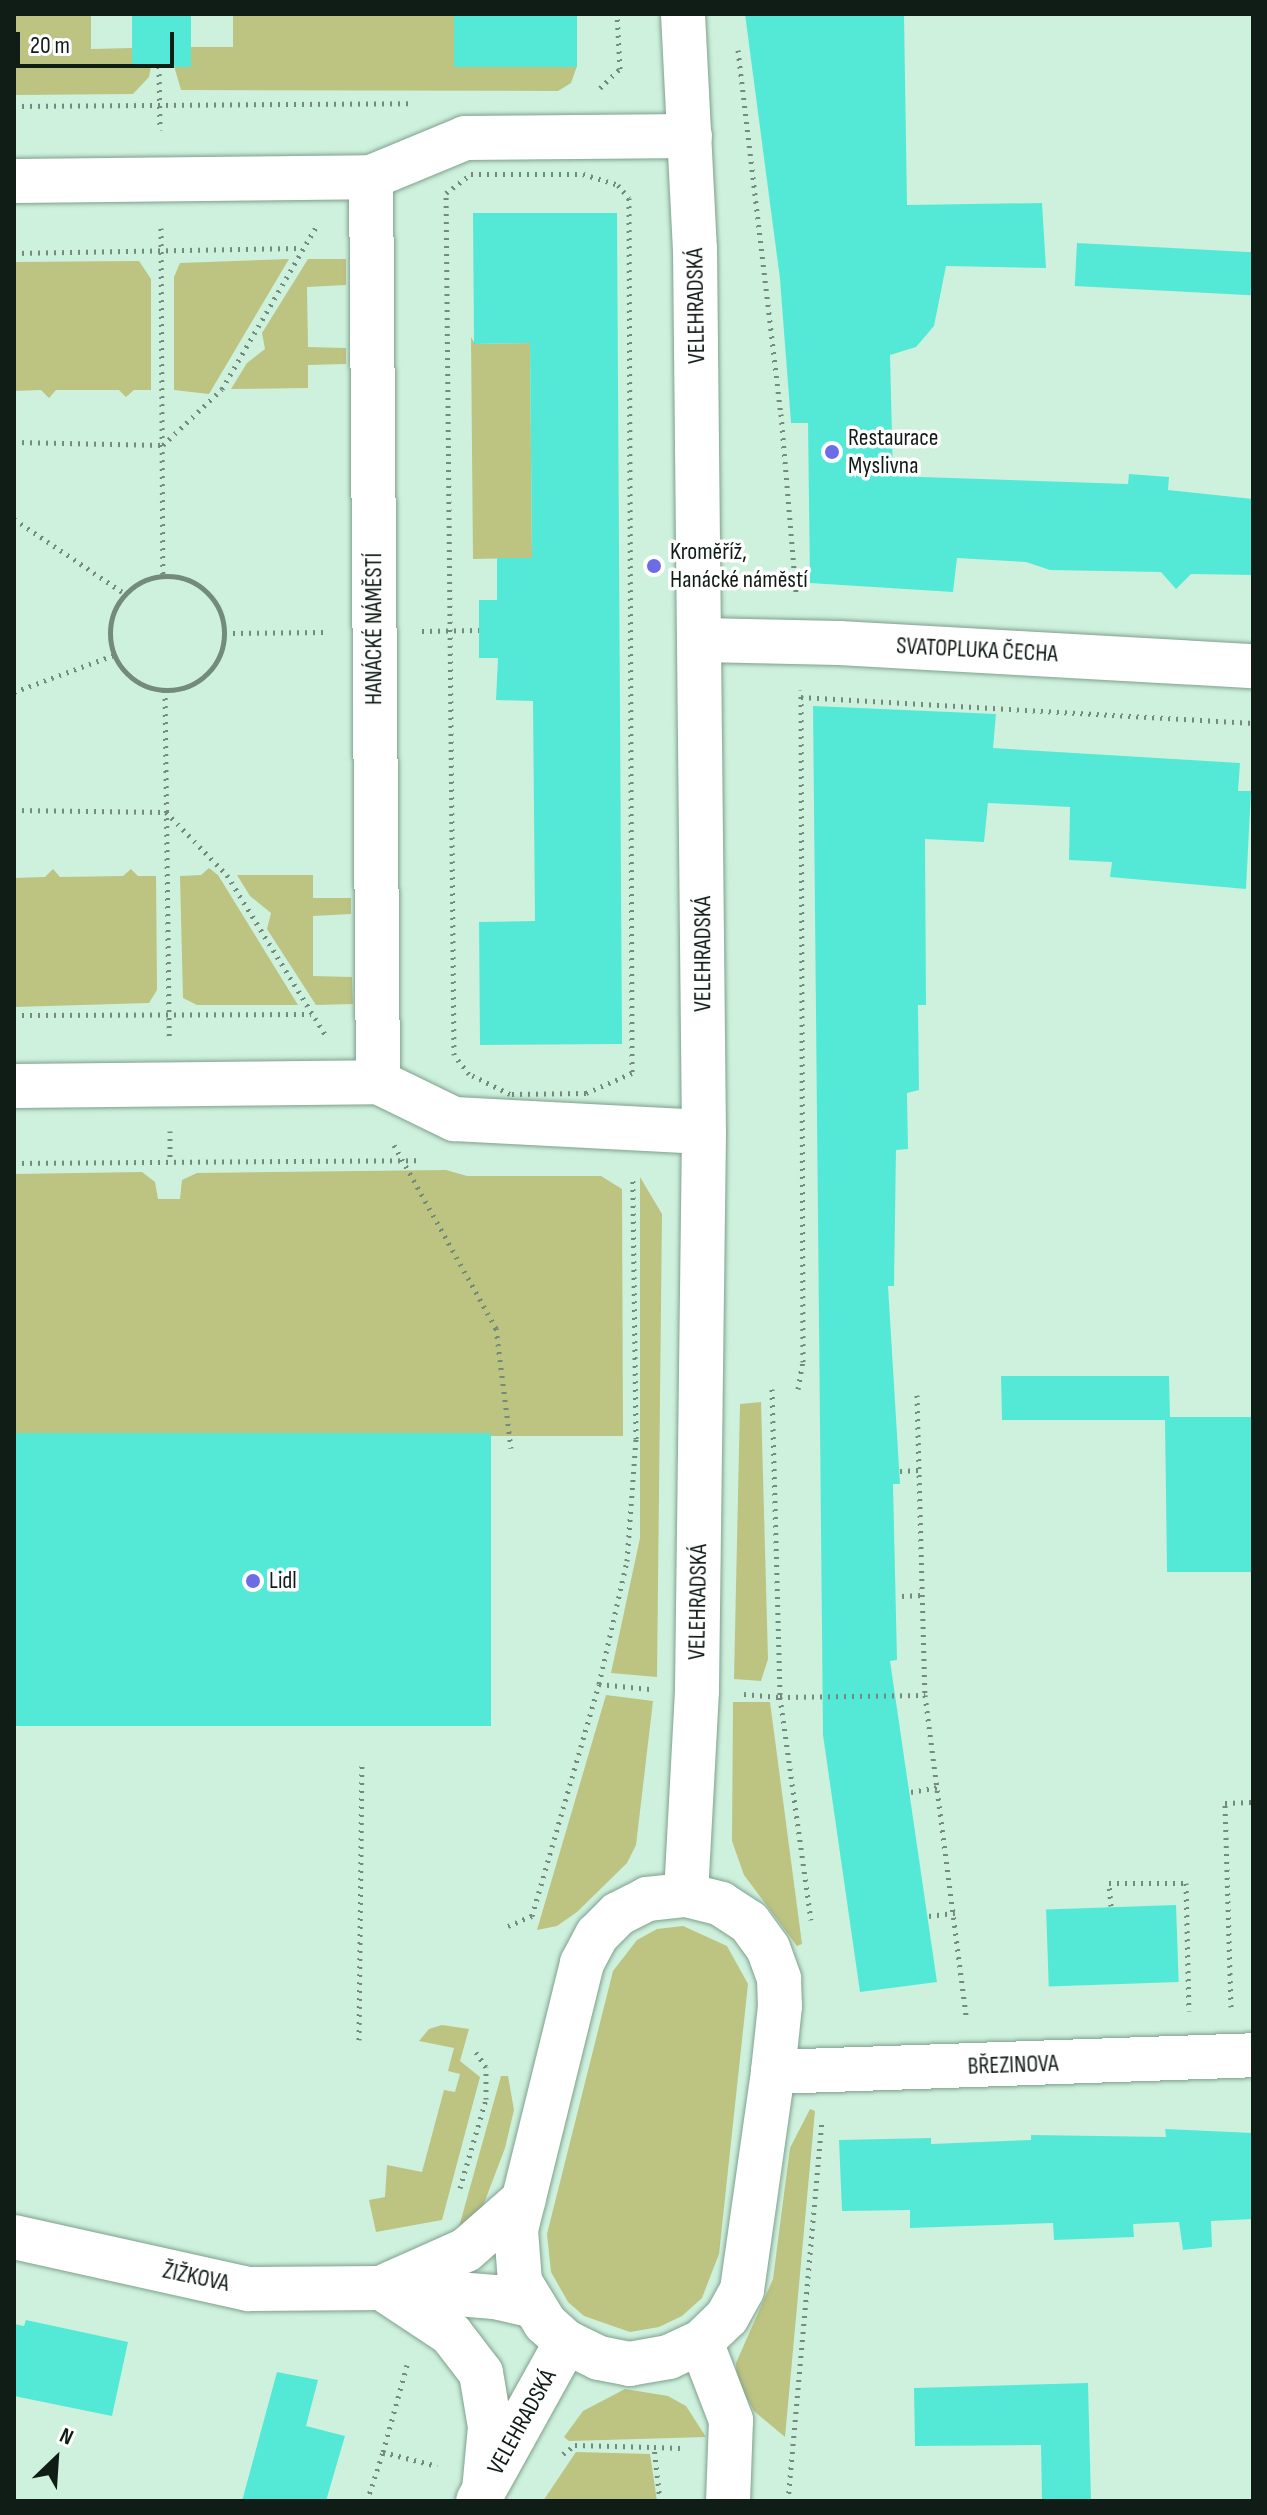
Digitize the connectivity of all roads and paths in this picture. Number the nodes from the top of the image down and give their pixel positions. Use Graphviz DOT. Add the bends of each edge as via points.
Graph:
graph roads {
  1 [pos="683,14"];
  2 [pos="738,45"];
  3 [pos="159,66"];
  4 [pos="418,103"];
  5 [pos="403,104"];
  6 [pos="159,105"];
  7 [pos="14,106"];
  8 [pos="394,116"];
  9 [pos="690,136"];
  10 [pos="361,176"];
  11 [pos="160,179"];
  12 [pos="14,181"];
  13 [pos="301,248"];
  14 [pos="161,251"];
  15 [pos="14,253"];
  16 [pos="14,442"];
  17 [pos="163,445"];
  18 [pos="14,519"];
  19 [pos="163,575"];
  20 [pos="125,594"];
  21 [pos="796,602"];
  22 [pos="450,630"];
  23 [pos="479,630"];
  24 [pos="412,631"];
  25 [pos="225,633"];
  26 [pos="338,633"];
  27 [pos="701,640"];
  28 [pos="114,655"];
  29 [pos="1253,666"];
  30 [pos="801,684"];
  31 [pos="165,690"];
  32 [pos="14,692"];
  33 [pos="801,697"];
  34 [pos="1253,723"];
  35 [pos="14,810"];
  36 [pos="166,812"];
  37 [pos="169,1014"];
  38 [pos="312,1014"];
  39 [pos="14,1015"];
  40 [pos="632,1073"];
  41 [pos="366,1082"];
  42 [pos="170,1084"];
  43 [pos="14,1086"];
  44 [pos="632,1131"];
  45 [pos="704,1132"];
  46 [pos="403,1160"];
  47 [pos="427,1160"];
  48 [pos="170,1161"];
  49 [pos="14,1163"];
  50 [pos="622,1175"];
  51 [pos="633,1180"];
  52 [pos="772,1389"];
  53 [pos="798,1389"];
  54 [pos="917,1395"];
  55 [pos="511,1448"];
  56 [pos="918,1470"];
  57 [pos="900,1471"];
  58 [pos="922,1595"];
  59 [pos="902,1596"];
  60 [pos="599,1684"];
  61 [pos="650,1689"];
  62 [pos="735,1693"];
  63 [pos="925,1695"];
  64 [pos="780,1697"];
  65 [pos="362,1764"];
  66 [pos="938,1787"];
  67 [pos="911,1792"];
  68 [pos="1253,1802"];
  69 [pos="686,1895"];
  70 [pos="1111,1906"];
  71 [pos="955,1913"];
  72 [pos="929,1916"];
  73 [pos="508,1926"];
  74 [pos="814,1934"];
  75 [pos="1217,2013"];
  76 [pos="1232,2013"];
  77 [pos="1242,2013"];
  78 [pos="1203,2014"];
  79 [pos="967,2024"];
  80 [pos="359,2040"];
  81 [pos="476,2052"];
  82 [pos="1253,2055"];
  83 [pos="862,2070"];
  84 [pos="773,2072"];
  85 [pos="456,2199"];
  86 [pos="524,2199"];
  87 [pos="14,2237"];
  88 [pos="381,2288"];
  89 [pos="531,2305"];
  90 [pos="566,2342"];
  91 [pos="701,2342"];
  92 [pos="394,2358"];
  93 [pos="654,2447"];
  94 [pos="383,2452"];
  95 [pos="556,2463"];
  96 [pos="470,2487"];
  97 [pos="367,2501"];
  98 [pos="728,2501"];
  99 [pos="788,2501"];
  1 -- 9 [label="street, VELEHRADSKÁ"];
  2 -- 21 [label="path" via="781,414"];
  3 -- 6 [label="path"];
  4 -- 5 [label="path"];
  5 -- 6 [label="path"];
  5 -- 8 [label="path"];
  6 -- 7 [label="path"];
  6 -- 11 [label="path"];
  9 -- 10 [label="street" via="465,138"];
  9 -- 27 [label="street, VELEHRADSKÁ"];
  10 -- 11 [label="street"];
  10 -- 13 [label="path"];
  10 -- 41 [label="street, HANÁCKÉ NÁMĚSTÍ"];
  11 -- 12 [label="street"];
  11 -- 14 [label="path"];
  13 -- 14 [label="path"];
  13 -- 17 [label="path" via="222,389"];
  14 -- 15 [label="path"];
  14 -- 17 [label="path"];
  16 -- 17 [label="path"];
  17 -- 19 [label="path"];
  18 -- 20 [label="path"];
  19 -- 20 [label="path" via="142,581"];
  19 -- 25 [label="path" via="181,577 213,598"];
  20 -- 28 [label="path" via="113,612"];
  22 -- 23 [label="path"];
  22 -- 24 [label="path"];
  22 -- 40 [label="path" via="454,1055 469,1074 510,1094 586,1093"];
  22 -- 40 [label="path" via="446,193 471,174 583,174 618,185 629,198"];
  25 -- 26 [label="path"];
  25 -- 31 [label="path" via="206,674 183,688"];
  27 -- 29 [label="street, SVATOPLUKA ČECHA"];
  27 -- 45 [label="street, VELEHRADSKÁ"];
  28 -- 31 [label="path" via="126,673"];
  28 -- 32 [label="path"];
  30 -- 33 [label="path"];
  31 -- 36 [label="path"];
  33 -- 34 [label="path"];
  33 -- 53 [label="path" via="803,1362"];
  35 -- 36 [label="path"];
  36 -- 37 [label="path"];
  36 -- 38 [label="path" via="227,875"];
  37 -- 38 [label="path"];
  37 -- 39 [label="path"];
  37 -- 42 [label="path"];
  38 -- 41 [label="path"];
  40 -- 44 [label="path"];
  41 -- 42 [label="street"];
  41 -- 44 [label="street" via="454,1119"];
  41 -- 46 [label="path"];
  42 -- 43 [label="street"];
  42 -- 48 [label="path"];
  44 -- 45 [label="street"];
  44 -- 51 [label="path"];
  45 -- 69 [label="street, VELEHRADSKÁ" via="697,1691"];
  46 -- 47 [label="path"];
  46 -- 48 [label="path"];
  46 -- 55 [label="path" via="496,1328"];
  48 -- 49 [label="path"];
  50 -- 51 [label="path"];
  51 -- 60 [label="path" via="636,1439 627,1561"];
  52 -- 64 [label="path"];
  54 -- 56 [label="path"];
  56 -- 57 [label="path"];
  56 -- 58 [label="path"];
  58 -- 59 [label="path"];
  58 -- 63 [label="path"];
  60 -- 61 [label="path"];
  60 -- 73 [label="path" via="532,1916"];
  62 -- 64 [label="path"];
  63 -- 64 [label="path"];
  63 -- 66 [label="path"];
  64 -- 74 [label="path"];
  65 -- 80 [label="path"];
  66 -- 67 [label="path"];
  66 -- 71 [label="path"];
  68 -- 76 [label="path" via="1225,1803"];
  69 -- 84 [label="street, VELEHRADSKÁ" via="721,1904 749,1922 768,1948 780,1992"];
  69 -- 86 [label="street, VELEHRADSKÁ" via="647,1899 618,1914 597,1935 582,1963"];
  70 -- 78 [label="path" via="1109,1883 1186,1883 1189,2014"];
  71 -- 72 [label="path"];
  71 -- 79 [label="path"];
  75 -- 76 [label="path"];
  76 -- 77 [label="path"];
  81 -- 85 [label="path" via="486,2067 486,2099"];
  82 -- 83 [label="street, BŘEZINOVA"];
  83 -- 84 [label="street, BŘEZINOVA"];
  83 -- 99 [label="path" via="862,2105 833,2108 822,2119"];
  84 -- 91 [label="street, VELEHRADSKÁ" via="742,2290 727,2317"];
  86 -- 88 [label="street" via="466,2250"];
  86 -- 89 [label="street, VELEHRADSKÁ" via="515,2257"];
  87 -- 88 [label="street, ŽIŽKOVA" via="249,2289"];
  88 -- 89 [label="street, ŽIŽKOVA"];
  88 -- 96 [label="street" via="451,2334 481,2373 490,2427"];
  89 -- 90 [label="street, VELEHRADSKÁ"];
  90 -- 91 [label="street, VELEHRADSKÁ" via="599,2358 630,2364 669,2357"];
  90 -- 96 [label="street, VELEHRADSKÁ"];
  91 -- 98 [label="street" via="731,2420"];
  92 -- 94 [label="path" via="407,2363"];
  93 -- 95 [label="path" via="575,2445"];
  94 -- 96 [label="path"];
  94 -- 97 [label="path"];
}
